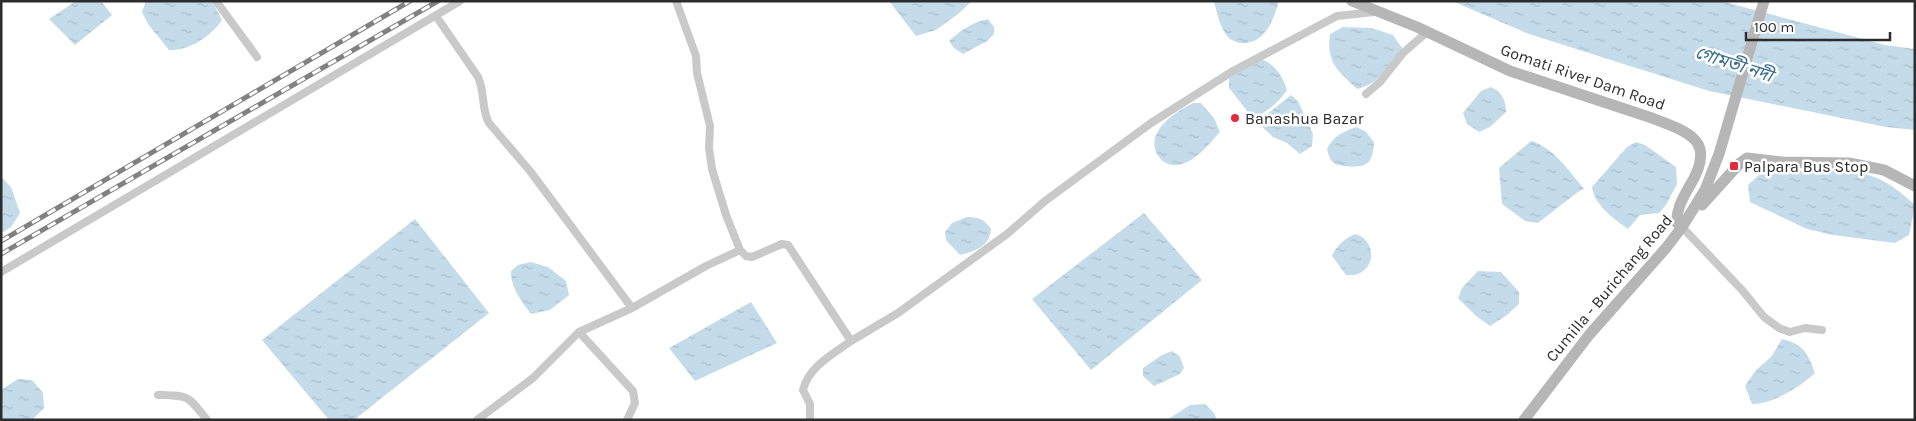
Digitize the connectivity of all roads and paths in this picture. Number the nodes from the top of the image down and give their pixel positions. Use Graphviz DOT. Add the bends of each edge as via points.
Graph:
graph roads {
  1 [pos="216,1"];
  2 [pos="460,1"];
  3 [pos="676,1"];
  4 [pos="1352,1"];
  5 [pos="1764,1"];
  6 [pos="1376,11"];
  7 [pos="436,16"];
  8 [pos="1428,32"];
  9 [pos="257,57"];
  10 [pos="1366,94"];
  11 [pos="1915,186"];
  12 [pos="1682,227"];
  13 [pos="740,250"];
  14 [pos="1,272"];
  15 [pos="632,308"];
  16 [pos="1822,330"];
  17 [pos="579,332"];
  18 [pos="851,341"];
  19 [pos="158,395"];
  20 [pos="207,420"];
  21 [pos="478,420"];
  22 [pos="627,420"];
  23 [pos="810,420"];
  24 [pos="1524,420"];
  1 -- 9 [label="street"];
  2 -- 7 [label="street"];
  3 -- 13 [label="street" via="696,56 710,126 712,169"];
  4 -- 6 [label="main road, Gomati River Dam Road"];
  5 -- 12 [label="main road, Cumilla - Burichang Road" via="1712,175"];
  6 -- 8 [label="main road, Gomati River Dam Road"];
  6 -- 18 [label="street" via="1337,16 1233,71 1150,123 1045,201 1007,234 898,313"];
  7 -- 14 [label="street"];
  7 -- 15 [label="street" via="478,76 489,123 530,171"];
  8 -- 10 [label="street" via="1403,53"];
  8 -- 12 [label="main road, Gomati River Dam Road" via="1510,72 1652,118 1692,137 1702,155 1698,170 1679,206 1677,223"];
  11 -- 12 [label="main road" via="1884,170 1848,163 1747,158"];
  12 -- 16 [label="street" via="1764,317 1790,332 1805,328"];
  12 -- 24 [label="main road, Cumilla - Burichang Road" via="1589,335"];
  13 -- 15 [label="street"];
  13 -- 18 [label="street" via="752,257 782,244 788,246"];
  15 -- 17 [label="street"];
  17 -- 21 [label="street" via="533,378"];
  17 -- 22 [label="street" via="633,391 635,403"];
  18 -- 23 [label="street" via="805,380 803,390 810,404"];
  19 -- 20 [label="street" via="185,396"];
}
